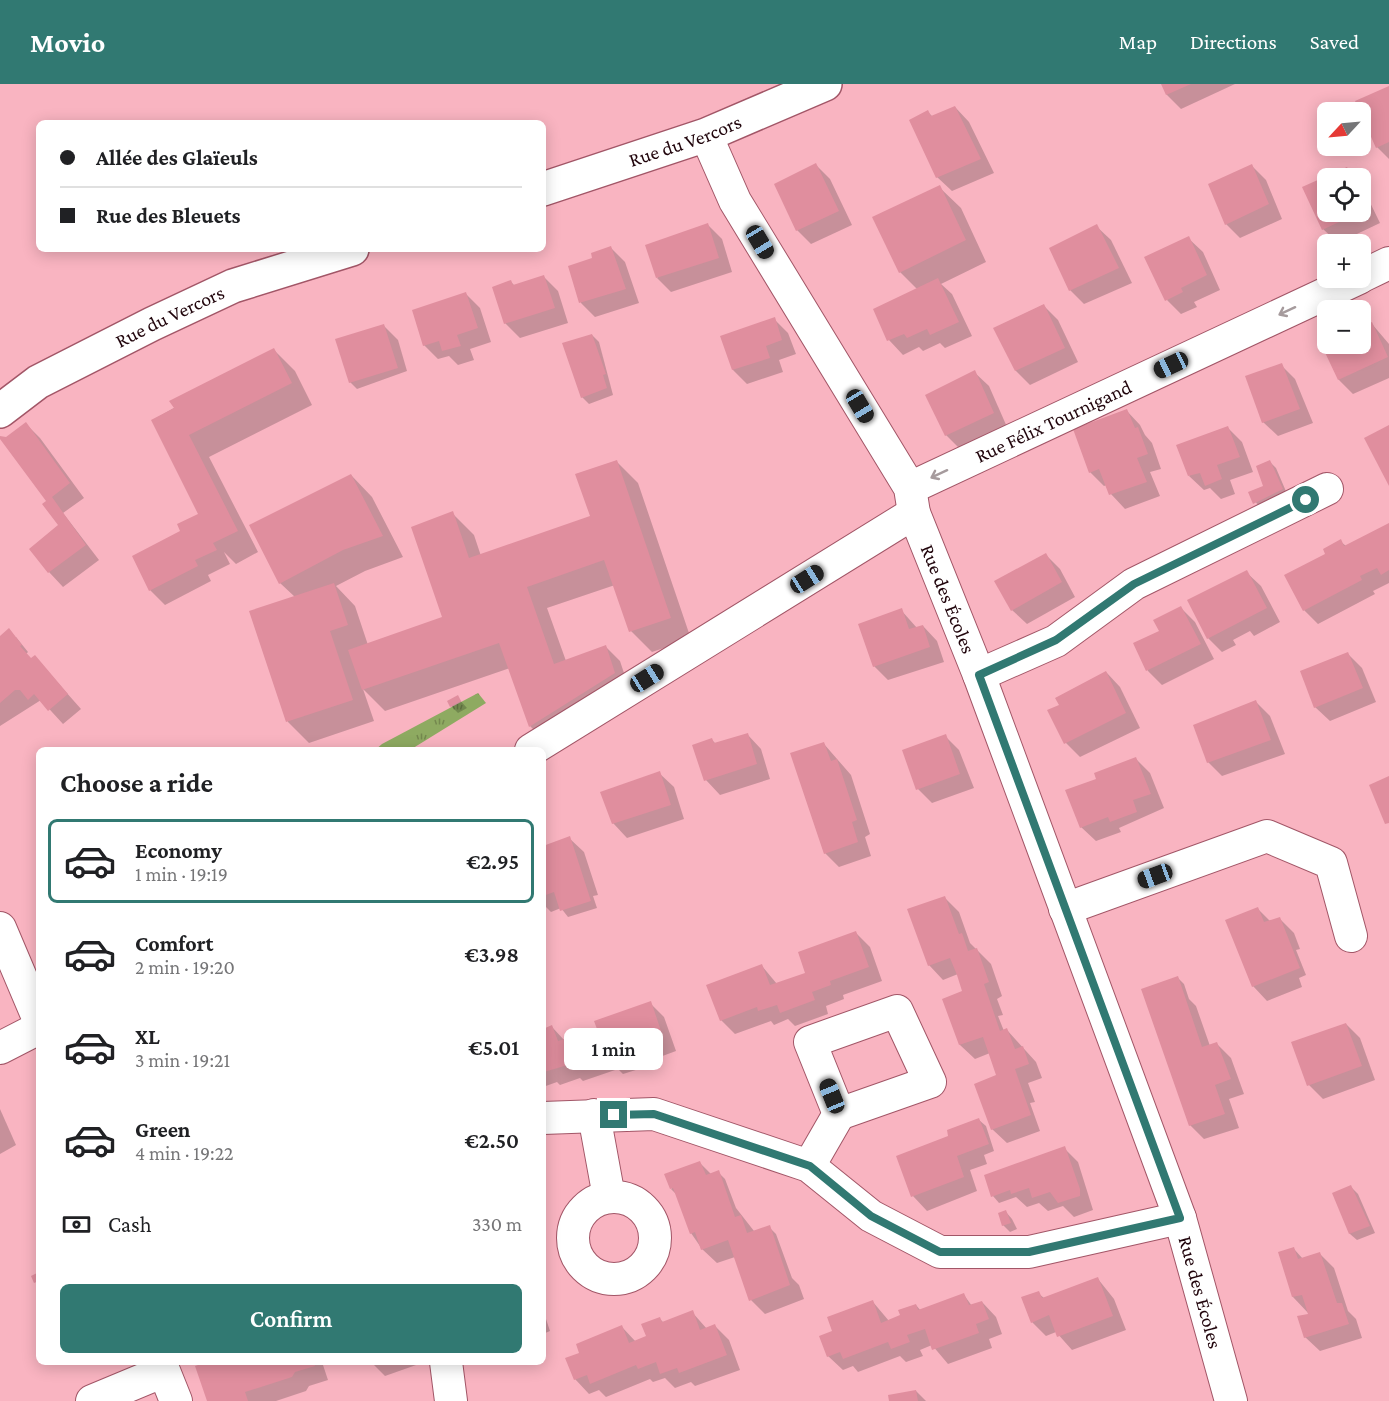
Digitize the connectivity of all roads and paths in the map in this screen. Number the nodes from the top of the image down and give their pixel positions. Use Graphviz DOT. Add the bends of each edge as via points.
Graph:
graph roads {
  1 [pos="825,84"];
  2 [pos="706,135"];
  3 [pos="546,188"];
  4 [pos="343,252"];
  5 [pos="1389,263"];
  6 [pos="1371,272"];
  7 [pos="1338,288"];
  8 [pos="0,411"];
  9 [pos="1327,489"];
  10 [pos="912,500"];
  11 [pos="979,675"];
  12 [pos="536,747"];
  13 [pos="1065,909"];
  14 [pos="0,928"];
  15 [pos="1351,936"];
  16 [pos="36,1013"];
  17 [pos="36,1030"];
  18 [pos="0,1048"];
  19 [pos="839,1114"];
  20 [pos="594,1115"];
  21 [pos="546,1118"];
  22 [pos="810,1166"];
  23 [pos="609,1197"];
  24 [pos="1180,1218"];
  25 [pos="446,1365"];
  26 [pos="444,1399"];
  27 [pos="92,1401"];
  28 [pos="176,1401"];
  29 [pos="1231,1401"];
  1 -- 2 [label="street, Rue du Vercors"];
  2 -- 3 [label="street, Rue du Vercors"];
  2 -- 10 [label="street, Rue des Écoles" via="735,201"];
  4 -- 8 [label="street, Rue du Vercors" via="223,291 38,382"];
  5 -- 6 [label="street, Rue Félix Tournigand"];
  7 -- 10 [label="street, Rue Félix Tournigand, one-way"];
  9 -- 11 [label="street" via="1134,584 1056,640"];
  10 -- 11 [label="street, Rue des Écoles"];
  10 -- 12 [label="street, Rue Félix Tournigand"];
  11 -- 13 [label="street, Rue des Écoles"];
  13 -- 15 [label="street" via="1266,836 1331,862"];
  13 -- 24 [label="street, Rue des Écoles"];
  14 -- 16 [label="street"];
  17 -- 18 [label="street"];
  19 -- 22 [label="street"];
  20 -- 21 [label="street"];
  20 -- 22 [label="street" via="654,1114"];
  20 -- 23 [label="street"];
  22 -- 24 [label="street" via="871,1216 940,1252 1029,1252"];
  24 -- 29 [label="street, Rue des Écoles"];
  25 -- 26 [label="street"];
  27 -- 28 [label="street" via="164,1371"];
}
